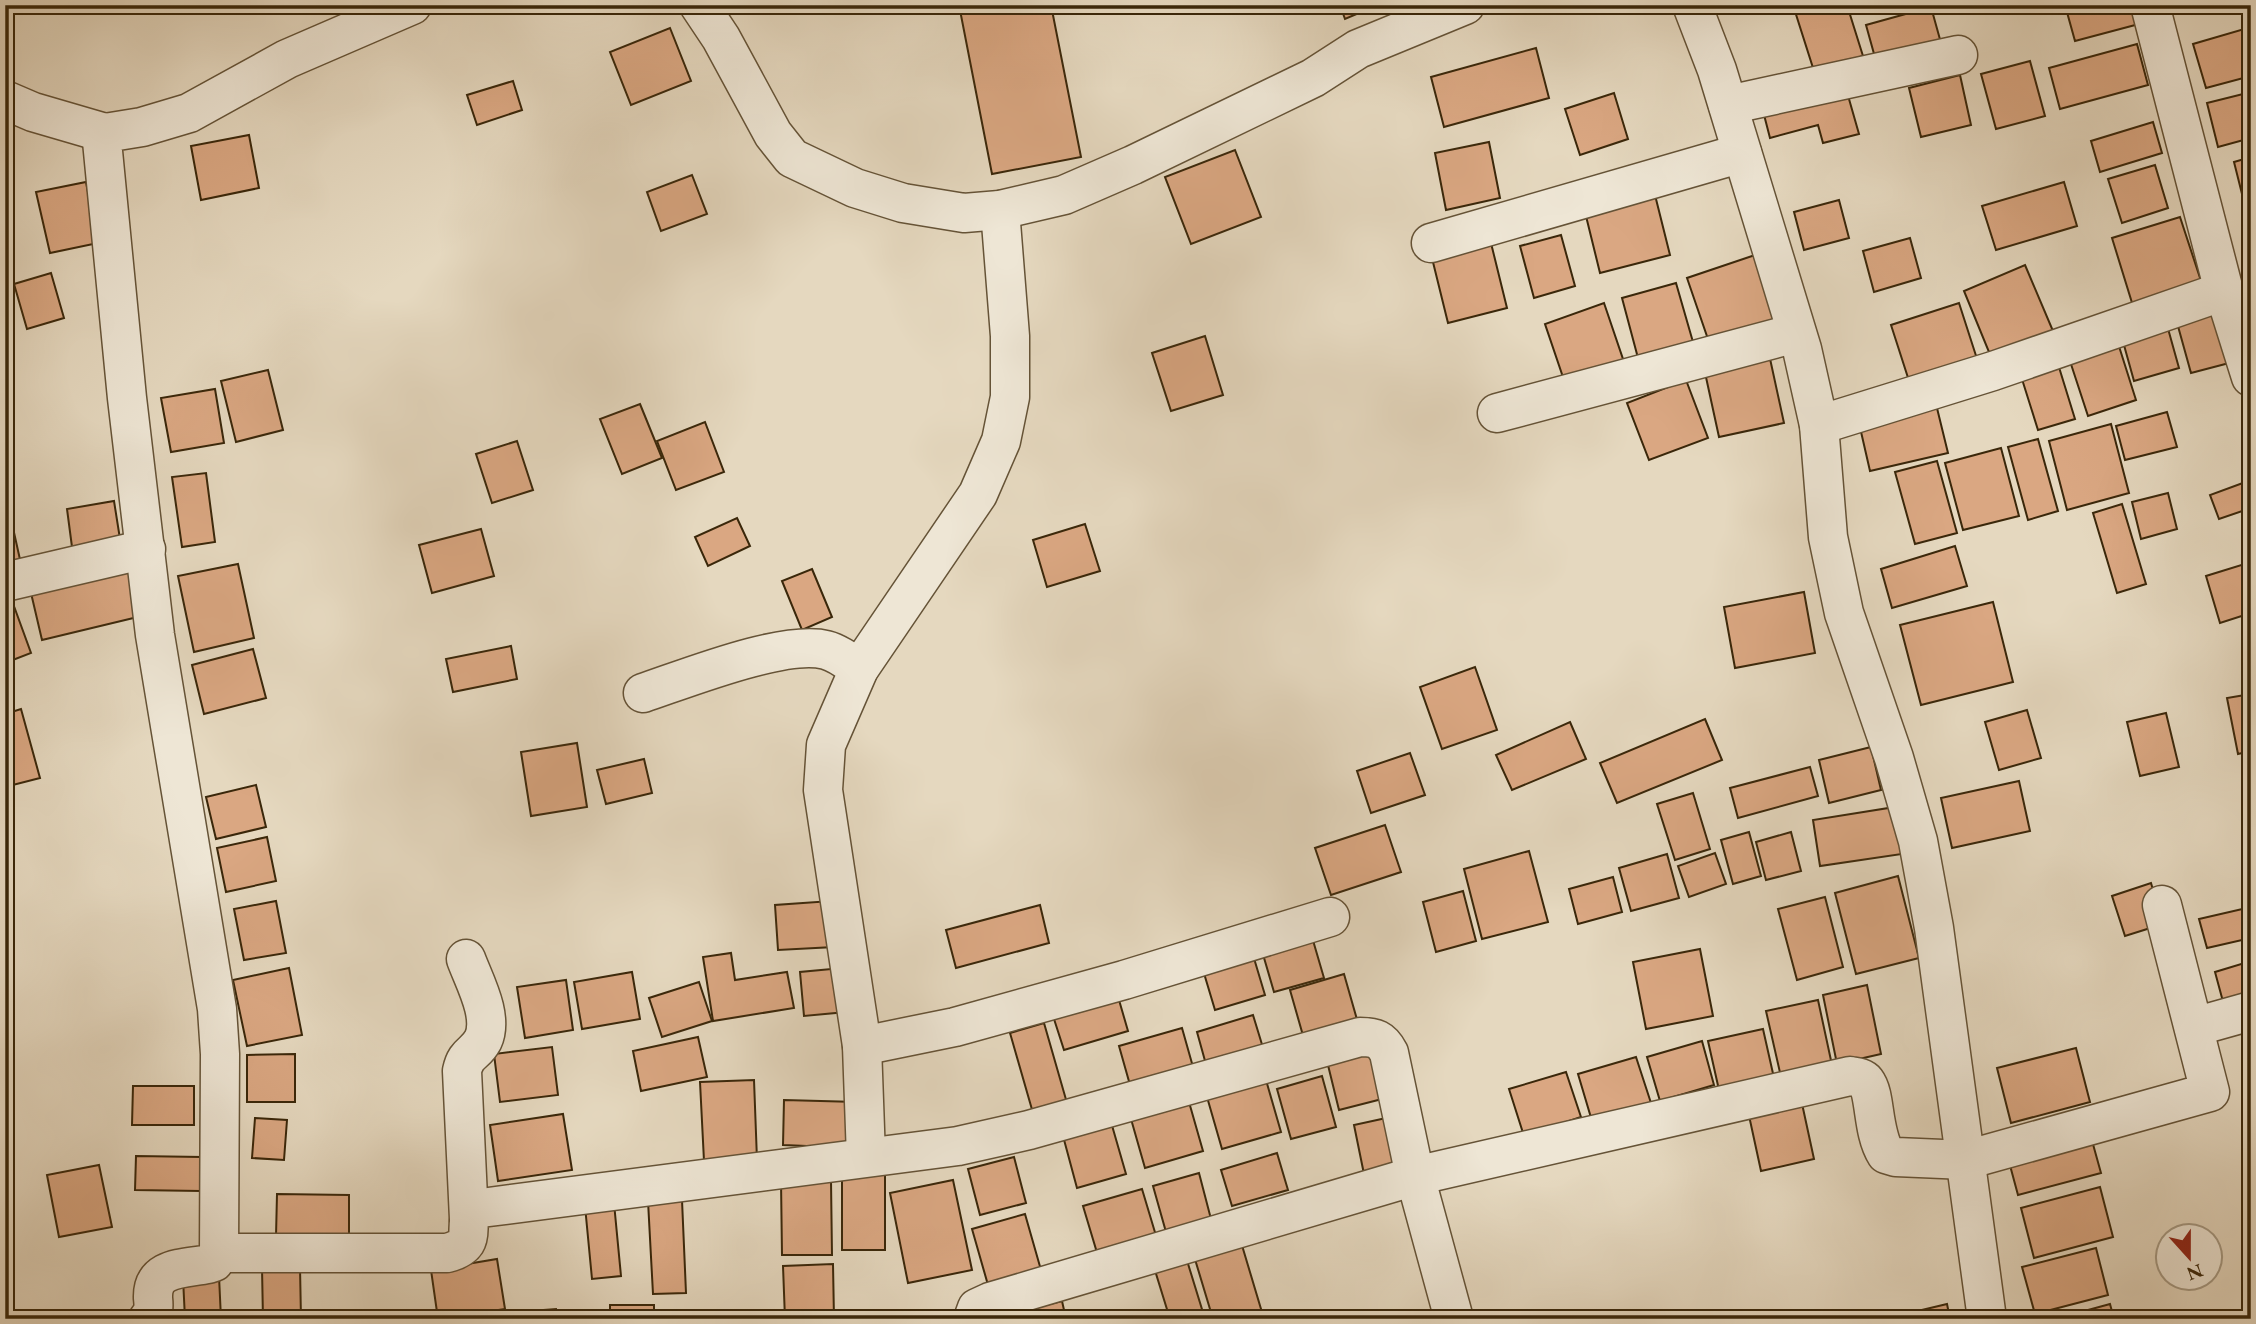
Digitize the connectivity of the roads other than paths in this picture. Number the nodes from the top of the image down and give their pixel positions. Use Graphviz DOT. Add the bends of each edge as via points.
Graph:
graph roads {
  1 [pos="412,5"];
  2 [pos="699,5"];
  3 [pos="1465,5"];
  4 [pos="1692,5"];
  5 [pos="2150,5"];
  6 [pos="1958,55"];
  7 [pos="5,100"];
  8 [pos="1728,105"];
  9 [pos="105,133"];
  10 [pos="1742,153"];
  11 [pos="1000,210"];
  12 [pos="1431,243"];
  13 [pos="2224,291"];
  14 [pos="1796,332"];
  15 [pos="2251,377"];
  16 [pos="1497,413"];
  17 [pos="1819,425"];
  18 [pos="145,549"];
  19 [pos="5,582"];
  20 [pos="859,669"];
  21 [pos="643,693"];
  22 [pos="2162,905"];
  23 [pos="1330,917"];
  24 [pos="466,959"];
  25 [pos="2251,1011"];
  26 [pos="2194,1027"];
  27 [pos="862,1046"];
  28 [pos="866,1157"];
  29 [pos="1966,1160"];
  30 [pos="1415,1176"];
  31 [pos="469,1219"];
  32 [pos="219,1254"];
  33 [pos="121,1319"];
  34 [pos="141,1319"];
  35 [pos="148,1319"];
  36 [pos="973,1319"];
  37 [pos="1454,1319"];
  38 [pos="1987,1319"];
  1 -- 9 [label="street" via="287,59 189,114"];
  2 -- 11 [label="street" via="773,134 792,158 855,188 903,203 964,213"];
  3 -- 11 [label="street" via="1358,49 1313,78 1063,195"];
  4 -- 8 [label="street"];
  5 -- 13 [label="street"];
  6 -- 8 [label="street"];
  7 -- 9 [label="street"];
  8 -- 10 [label="street"];
  9 -- 18 [label="street" via="102,148 109,224"];
  10 -- 12 [label="street"];
  10 -- 14 [label="street"];
  11 -- 20 [label="street" via="1010,336 1010,397 1001,441 978,494"];
  13 -- 15 [label="street"];
  13 -- 17 [label="street"];
  14 -- 16 [label="street"];
  14 -- 17 [label="street"];
  17 -- 29 [label="street" via="1828,537 1844,613 1918,841"];
  18 -- 19 [label="street"];
  18 -- 32 [label="street" via="167,714 217,1009"];
  20 -- 21 [label="street" via="825,649 796,649 764,654"];
  20 -- 27 [label="street" via="826,745 823,790"];
  22 -- 26 [label="street"];
  23 -- 27 [label="street" via="955,1027"];
  24 -- 31 [label="street" via="486,1029 482,1041 465,1058 462,1071"];
  25 -- 26 [label="street"];
  26 -- 29 [label="street" via="2210,1092"];
  27 -- 28 [label="street"];
  28 -- 30 [label="street" via="958,1146 1029,1130 1360,1037 1375,1037 1389,1053"];
  28 -- 31 [label="street" via="491,1207 475,1211"];
  29 -- 30 [label="street" via="1886,1154 1876,1134 1866,1082 1850,1076"];
  29 -- 38 [label="street"];
  30 -- 36 [label="street" via="990,1302 977,1308"];
  30 -- 37 [label="street"];
  31 -- 32 [label="street" via="465,1246 447,1253"];
  32 -- 35 [label="street" via="208,1265 159,1276"];
  33 -- 34 [label="street"];
}
